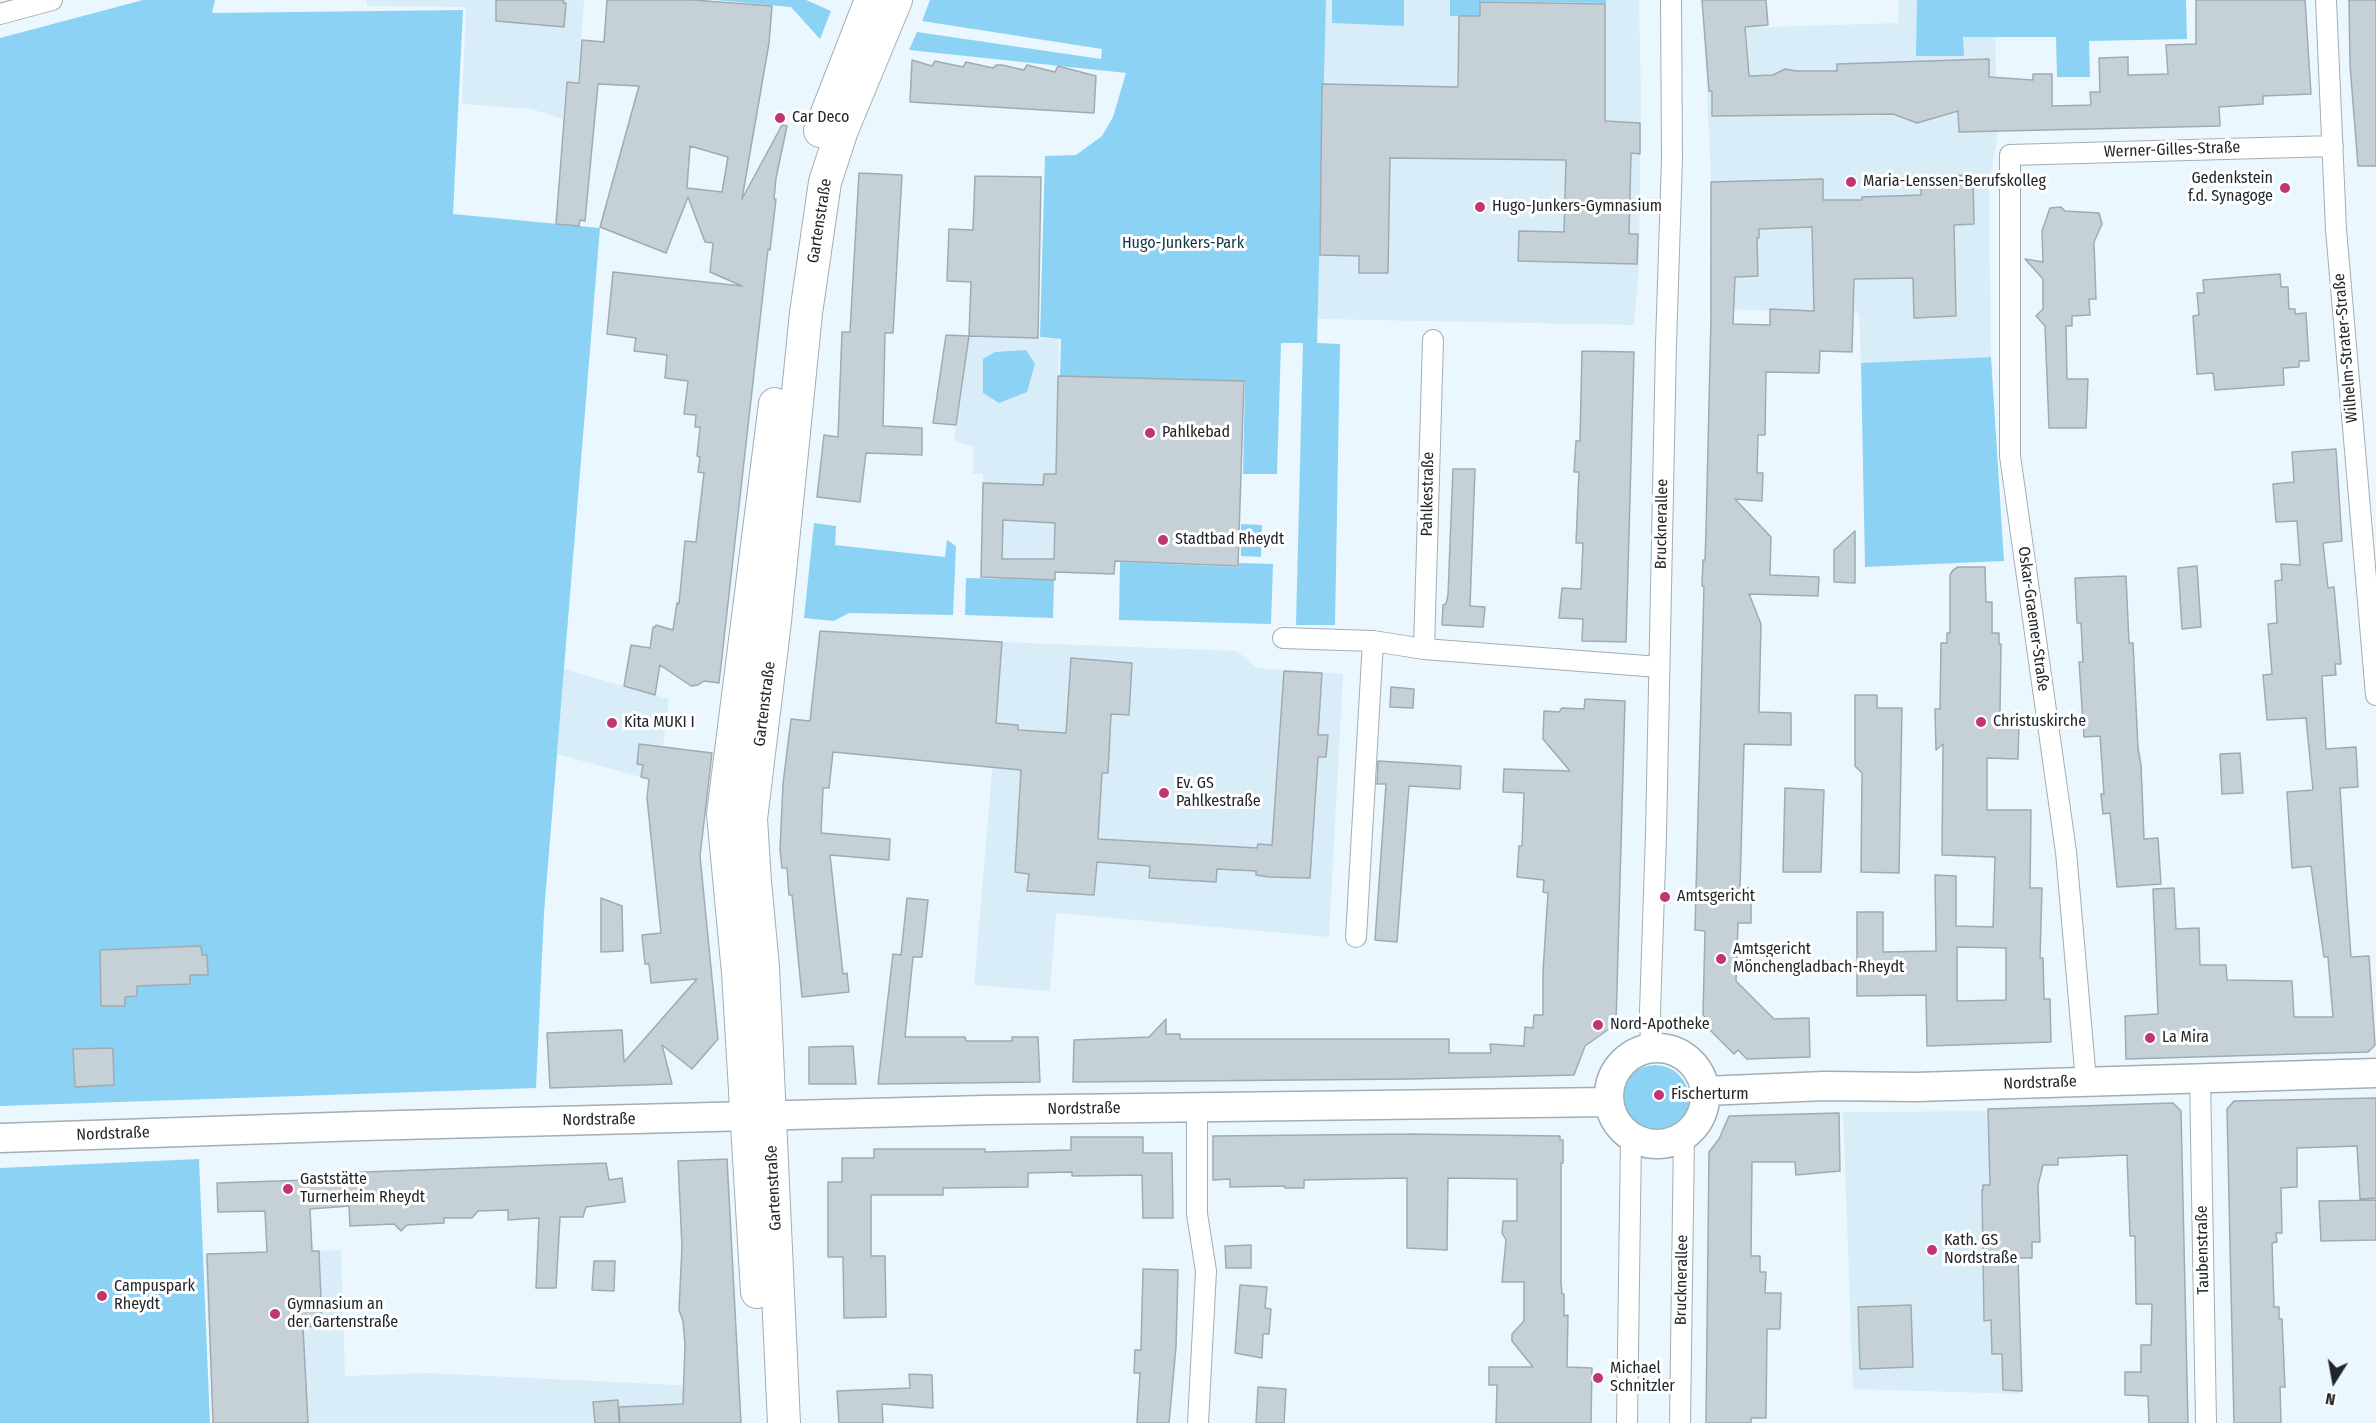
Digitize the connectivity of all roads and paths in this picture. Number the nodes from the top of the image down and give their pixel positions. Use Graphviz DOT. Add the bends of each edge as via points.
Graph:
graph roads {
  1 [pos="52,0"];
  2 [pos="871,0"];
  3 [pos="896,0"];
  4 [pos="1671,0"];
  5 [pos="2326,0"];
  6 [pos="0,14"];
  7 [pos="2333,146"];
  8 [pos="2010,155"];
  9 [pos="1433,340"];
  10 [pos="1283,638"];
  11 [pos="1373,641"];
  12 [pos="1424,649"];
  13 [pos="1659,667"];
  14 [pos="2376,695"];
  15 [pos="1356,937"];
  16 [pos="1651,1048"];
  17 [pos="2376,1073"];
  18 [pos="2200,1077"];
  19 [pos="2086,1081"];
  20 [pos="1704,1091"];
  21 [pos="1609,1102"];
  22 [pos="1197,1107"];
  23 [pos="759,1115"];
  24 [pos="1684,1136"];
  25 [pos="1631,1137"];
  26 [pos="0,1138"];
  27 [pos="764,1423"];
  28 [pos="784,1423"];
  29 [pos="1198,1423"];
  30 [pos="1627,1423"];
  31 [pos="1680,1423"];
  32 [pos="2206,1423"];
  1 -- 6 [label="street"];
  2 -- 23 [label="main road, Gartenstraße" via="825,116 804,187 723,814 738,973"];
  3 -- 23 [label="main road, Gartenstraße" via="842,129 825,182 806,313 752,819 763,967"];
  4 -- 13 [label="street, Brucknerallee" via="1673,147"];
  5 -- 7 [label="street, Wilhelm-Strater-Straße"];
  7 -- 8 [label="street, Werner-Gilles-Straße"];
  7 -- 14 [label="street, Wilhelm-Strater-Straße" via="2336,229"];
  8 -- 19 [label="street, Oskar-Graemer-Straße" via="2010,456 2066,852"];
  9 -- 12 [label="street, Pahlkestraße"];
  10 -- 11 [label="street"];
  11 -- 12 [label="street"];
  11 -- 15 [label="street"];
  12 -- 13 [label="street"];
  13 -- 16 [label="street, Brucknerallee"];
  16 -- 20 [label="street" via="1681,1055 1693,1065"];
  16 -- 21 [label="street" via="1637,1053 1620,1067 1610,1087"];
  17 -- 18 [label="street, Nordstraße"];
  18 -- 19 [label="street, Nordstraße"];
  18 -- 32 [label="street, Taubenstraße"];
  19 -- 20 [label="street, Nordstraße"];
  20 -- 24 [label="street" via="1700,1118"];
  21 -- 22 [label="street, Nordstraße"];
  21 -- 25 [label="street" via="1616,1122"];
  22 -- 23 [label="street, Nordstraße"];
  22 -- 29 [label="street" via="1197,1214 1206,1271"];
  23 -- 26 [label="street, Nordstraße"];
  23 -- 27 [label="main road, Gartenstraße"];
  23 -- 28 [label="main road, Gartenstraße"];
  24 -- 25 [label="street" via="1660,1144"];
  24 -- 31 [label="street, Brucknerallee"];
  25 -- 30 [label="street"];
}
